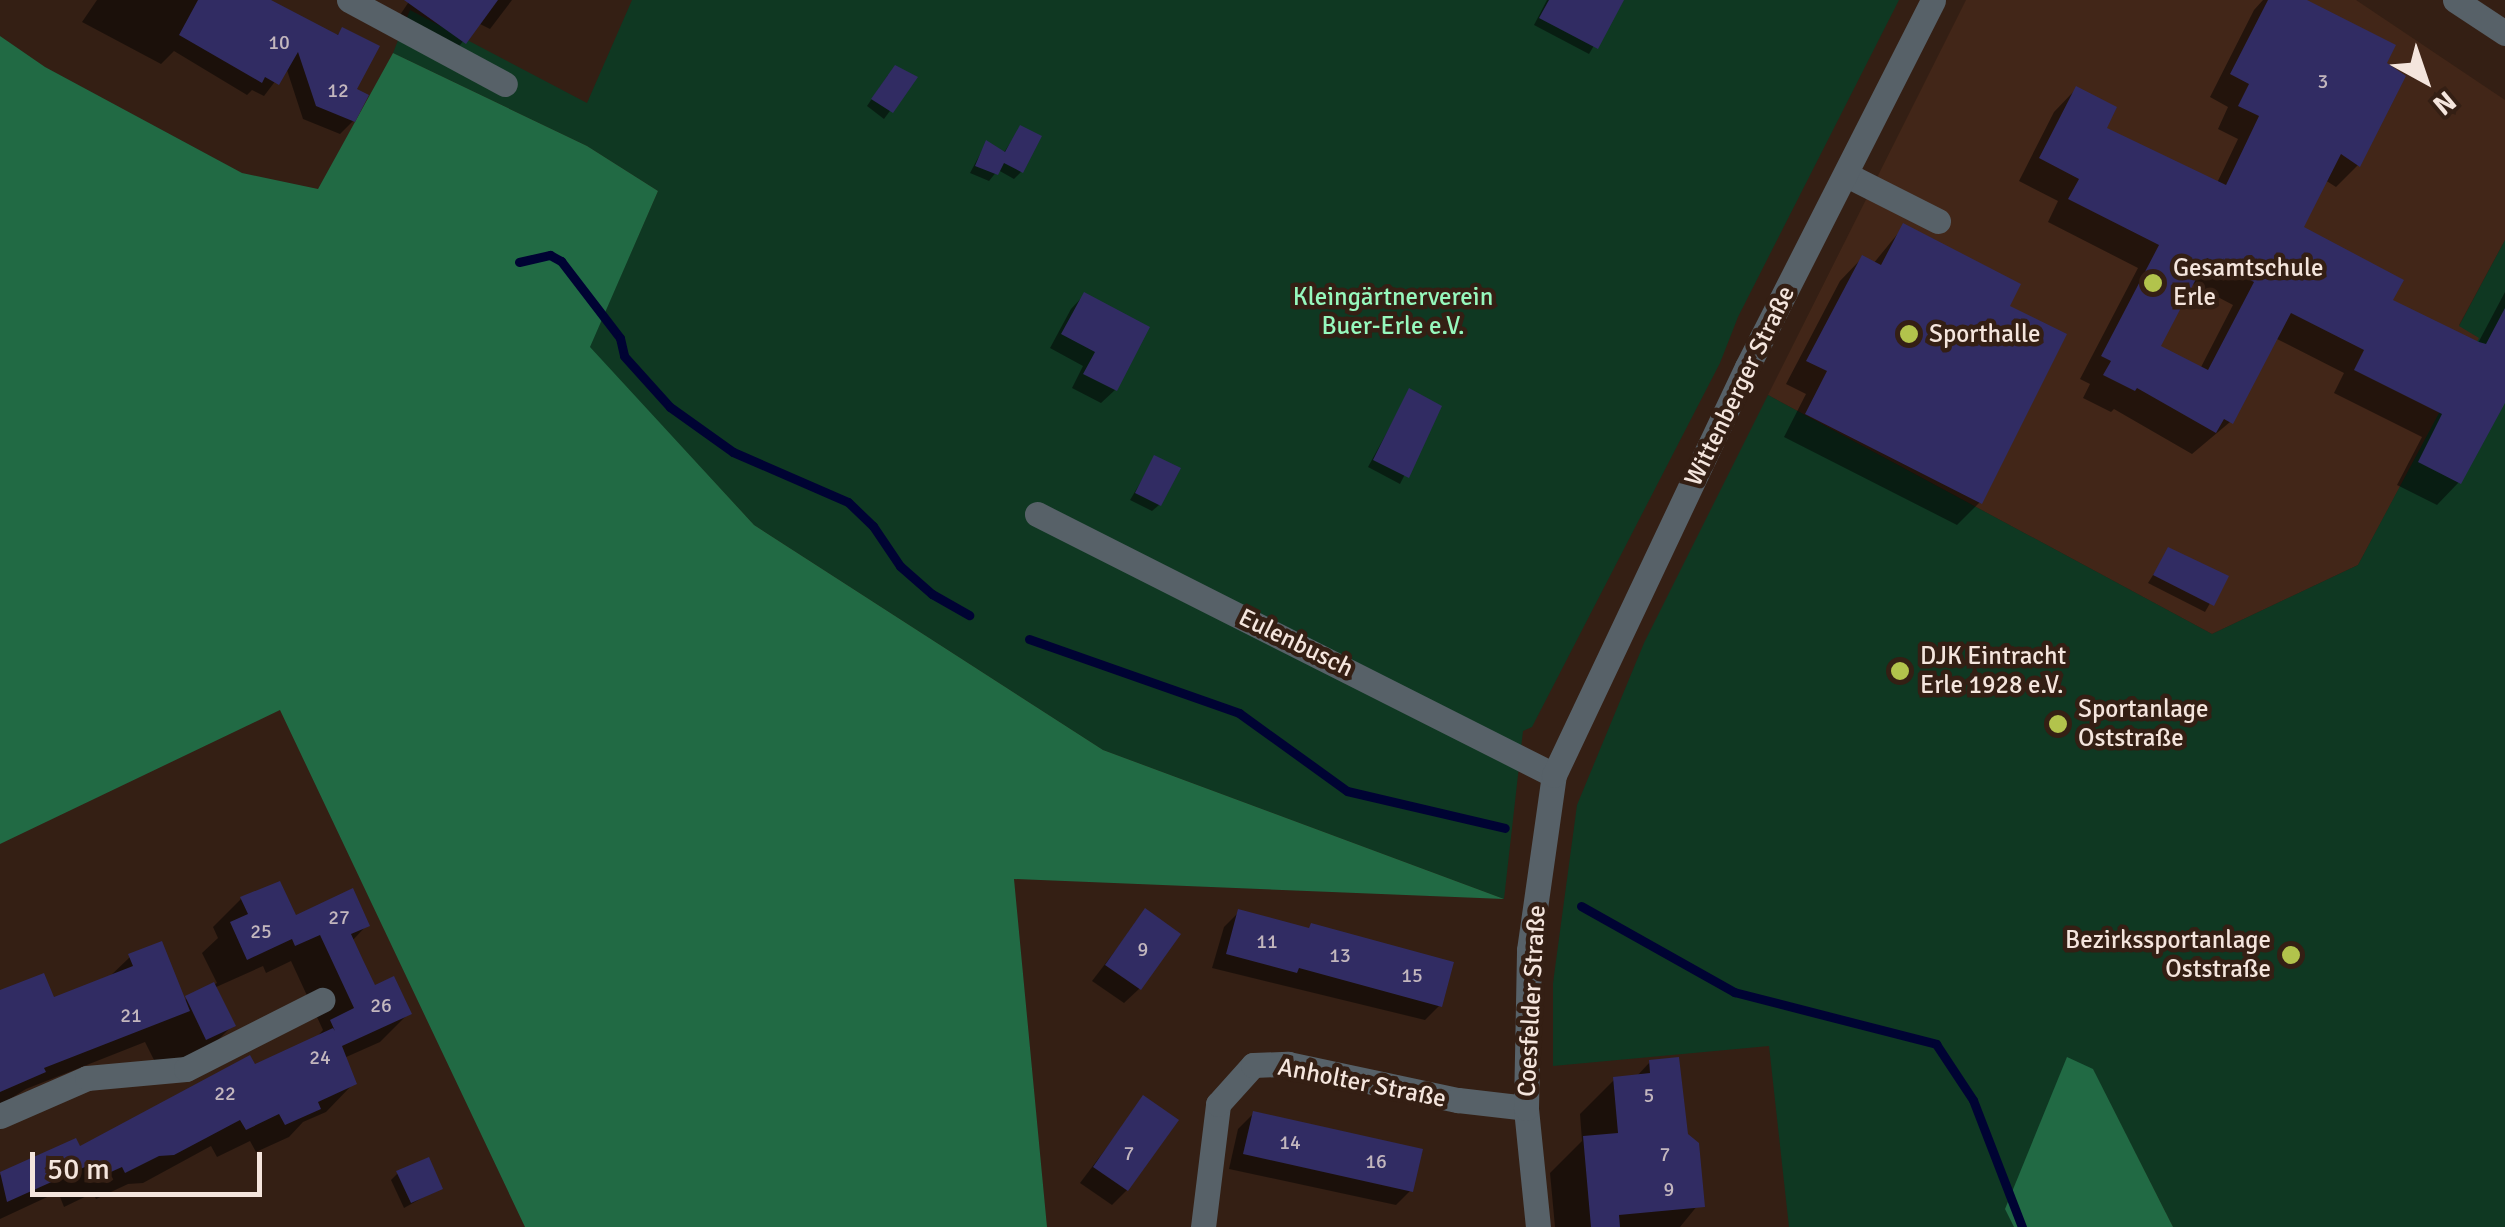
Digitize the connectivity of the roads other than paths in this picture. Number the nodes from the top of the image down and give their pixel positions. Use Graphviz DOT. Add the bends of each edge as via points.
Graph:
graph roads {
  1 [pos="349,0"];
  2 [pos="1933,0"];
  3 [pos="2454,0"];
  4 [pos="2505,33"];
  5 [pos="505,84"];
  6 [pos="1847,175"];
  7 [pos="1938,222"];
  8 [pos="1037,514"];
  9 [pos="1554,775"];
  10 [pos="322,1000"];
  11 [pos="1526,1108"];
  12 [pos="0,1116"];
  13 [pos="1204,1227"];
  14 [pos="1538,1227"];
  1 -- 5 [label="street"];
  2 -- 6 [label="street, Wittenberger Straße"];
  3 -- 4 [label="street"];
  6 -- 7 [label="street"];
  6 -- 9 [label="street, Wittenberger Straße" via="1747,367"];
  8 -- 9 [label="street, Eulenbusch"];
  9 -- 11 [label="street, Coesfelder Straße" via="1529,950"];
  10 -- 12 [label="street" via="186,1069 87,1078"];
  11 -- 13 [label="street, Anholter Straße" via="1288,1064 1253,1066 1218,1104"];
  11 -- 14 [label="street, Coesfelder Straße"];
}
